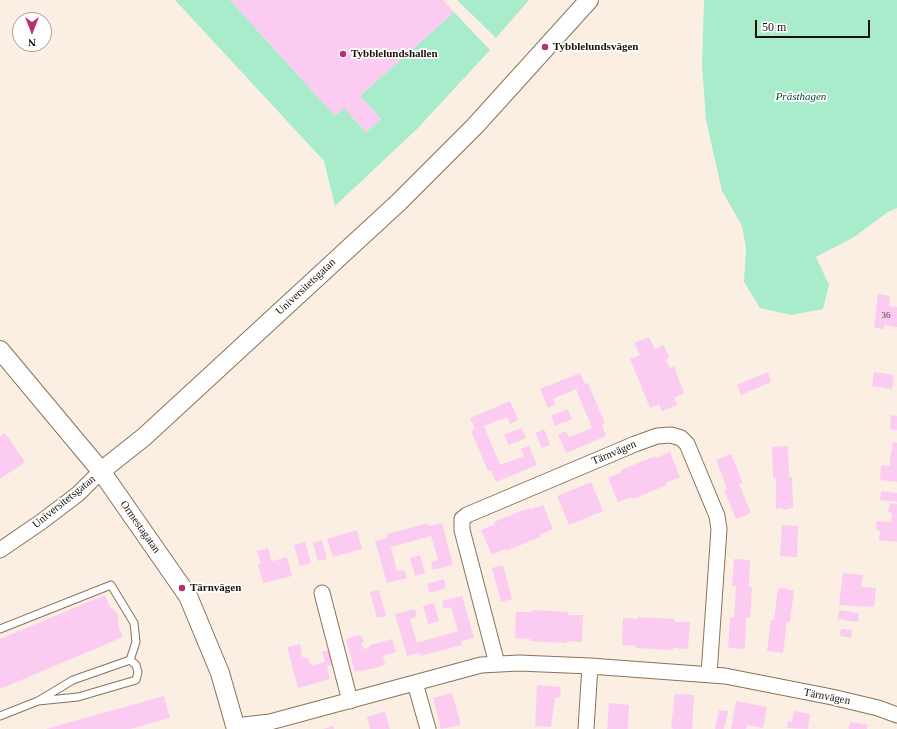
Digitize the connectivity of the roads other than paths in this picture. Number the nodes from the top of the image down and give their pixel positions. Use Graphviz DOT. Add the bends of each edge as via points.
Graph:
graph roads {
  1 [pos="589,0"];
  2 [pos="0,350"];
  3 [pos="101,471"];
  4 [pos="0,550"];
  5 [pos="322,593"];
  6 [pos="0,629"];
  7 [pos="130,660"];
  8 [pos="497,664"];
  9 [pos="590,666"];
  10 [pos="709,674"];
  11 [pos="415,683"];
  12 [pos="38,701"];
  13 [pos="350,701"];
  14 [pos="897,714"];
  15 [pos="0,716"];
  16 [pos="236,728"];
  17 [pos="428,729"];
  18 [pos="586,729"];
  1 -- 3 [label="street, Universitetsgatan" via="475,126 398,202 144,437"];
  2 -- 3 [label="street, Ormestagatan"];
  3 -- 4 [label="street, Universitetsgatan" via="78,494"];
  3 -- 16 [label="street, Ormestagatan" via="188,596 220,673"];
  5 -- 13 [label="street"];
  6 -- 7 [label="lane" via="111,585 134,623 136,642"];
  7 -- 12 [label="lane" via="73,680"];
  7 -- 12 [label="lane" via="136,665 136,680 78,697"];
  8 -- 9 [label="street, Tärnvägen"];
  8 -- 10 [label="street, Tärnvägen" via="462,530 462,519 468,514 635,444 657,436 670,435 681,438 687,444 717,516 719,529"];
  8 -- 11 [label="street, Tärnvägen" via="481,665"];
  9 -- 10 [label="street, Tärnvägen"];
  9 -- 18 [label="street"];
  10 -- 14 [label="street, Tärnvägen" via="832,697"];
  11 -- 13 [label="street, Tärnvägen"];
  11 -- 17 [label="street"];
  12 -- 15 [label="lane"];
  13 -- 16 [label="street, Tärnvägen"];
}
